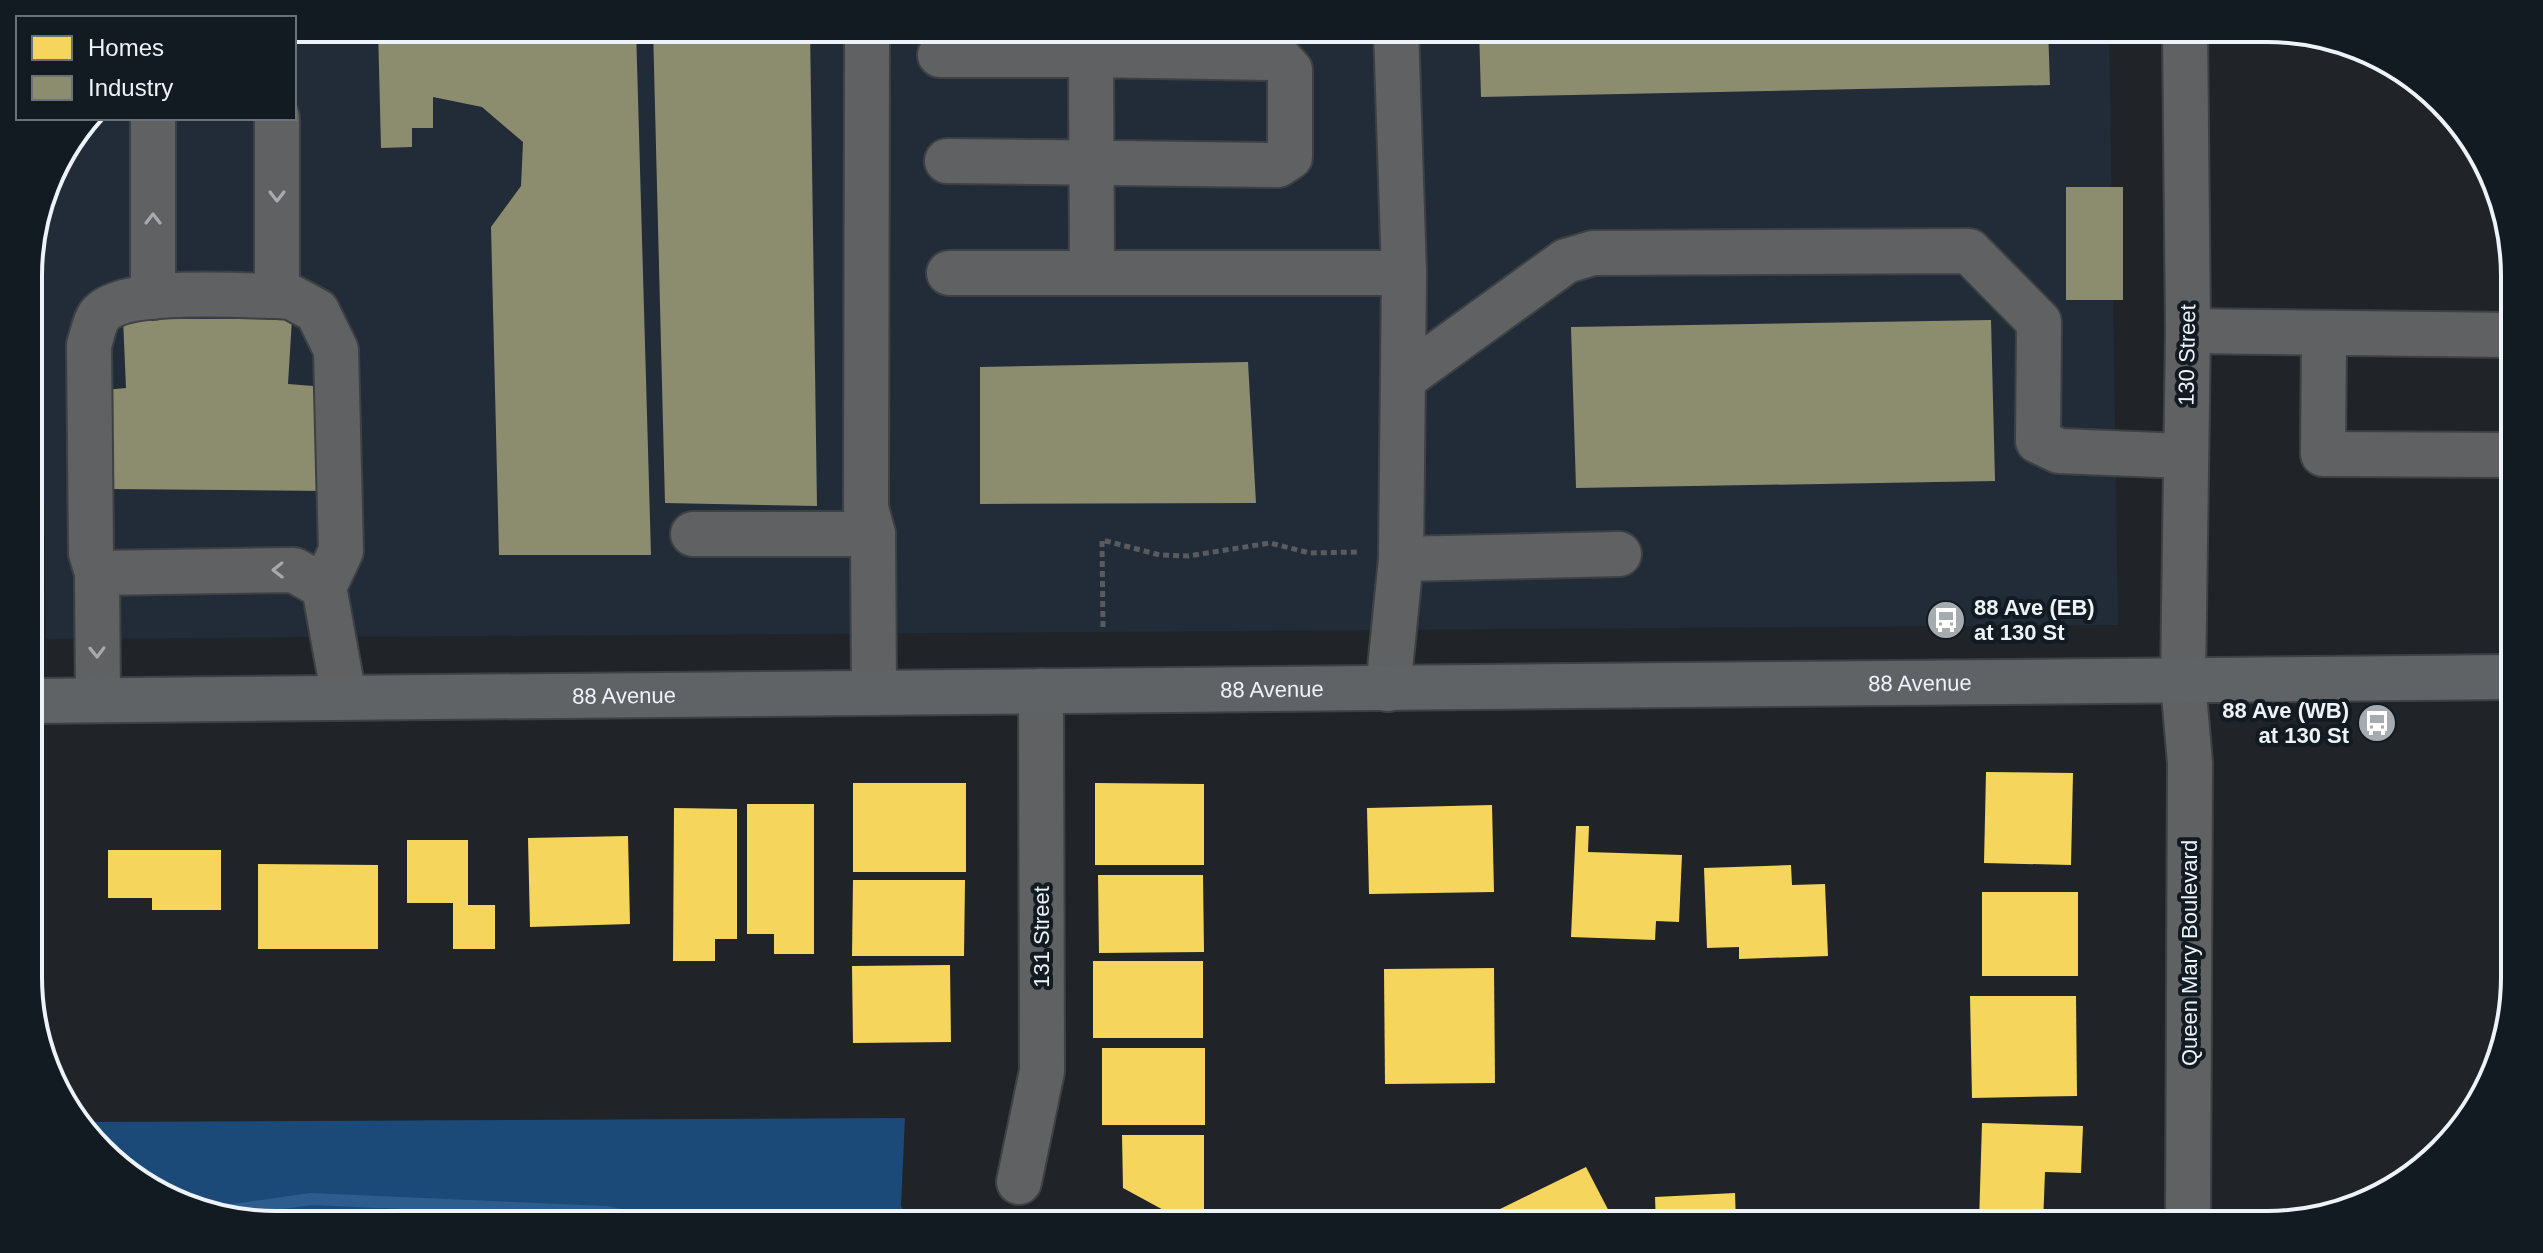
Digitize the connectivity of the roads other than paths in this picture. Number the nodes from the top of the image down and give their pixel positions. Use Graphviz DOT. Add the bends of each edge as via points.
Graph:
graph roads {
  1 [pos="1396,42"];
  2 [pos="2185,42"];
  3 [pos="867,43"];
  4 [pos="940,55"];
  5 [pos="1091,55"];
  6 [pos="153,120"];
  7 [pos="277,120"];
  8 [pos="947,161"];
  9 [pos="1091,163"];
  10 [pos="949,273"];
  11 [pos="1092,273"];
  12 [pos="1404,273"];
  13 [pos="277,296"];
  14 [pos="153,297"];
  15 [pos="2188,331"];
  16 [pos="2324,335"];
  17 [pos="2501,335"];
  18 [pos="1403,379"];
  19 [pos="2501,455"];
  20 [pos="2185,456"];
  21 [pos="693,534"];
  22 [pos="873,534"];
  23 [pos="1401,554"];
  24 [pos="1619,554"];
  25 [pos="97,573"];
  26 [pos="324,587"];
  27 [pos="2501,677"];
  28 [pos="2183,682"];
  29 [pos="1388,689"];
  30 [pos="1041,691"];
  31 [pos="874,693"];
  32 [pos="344,697"];
  33 [pos="98,700"];
  34 [pos="42,701"];
  35 [pos="1019,1182"];
  36 [pos="2188,1210"];
  1 -- 12 [label="street"];
  2 -- 15 [label="street, 130 Street"];
  3 -- 22 [label="street" via="866,508"];
  4 -- 5 [label="street"];
  5 -- 9 [label="street"];
  5 -- 9 [label="street" via="1279,58 1290,70 1290,157 1278,165"];
  14 -- 6 [label="street, one-way"];
  7 -- 13 [label="street, one-way"];
  8 -- 9 [label="street"];
  9 -- 11 [label="street"];
  10 -- 11 [label="street"];
  11 -- 12 [label="street"];
  12 -- 18 [label="street"];
  13 -- 14 [label="street"];
  13 -- 26 [label="street" via="317,311 336,350 341,551"];
  14 -- 25 [label="street" via="116,303 99,316 89,345 91,553"];
  15 -- 16 [label="street"];
  15 -- 20 [label="street, 130 Street"];
  16 -- 17 [label="street"];
  16 -- 19 [label="street" via="2323,454"];
  18 -- 20 [label="street" via="1566,261 1593,253 1969,251 2039,322 2038,441 2059,451"];
  18 -- 23 [label="street"];
  20 -- 28 [label="street, 130 Street"];
  21 -- 22 [label="street"];
  22 -- 31 [label="street"];
  23 -- 24 [label="street"];
  23 -- 29 [label="street"];
  26 -- 25 [label="street, one-way" via="294,570"];
  25 -- 33 [label="street, one-way"];
  26 -- 32 [label="street"];
  27 -- 28 [label="main road, 88 Avenue"];
  28 -- 29 [label="main road, 88 Avenue"];
  28 -- 36 [label="street, Queen Mary Boulevard" via="2190,763"];
  29 -- 30 [label="main road, 88 Avenue"];
  30 -- 31 [label="main road, 88 Avenue"];
  30 -- 35 [label="street, 131 Street" via="1042,1071"];
  31 -- 32 [label="main road, 88 Avenue"];
  32 -- 33 [label="main road, 88 Avenue"];
  33 -- 34 [label="main road, 88 Avenue"];
}
